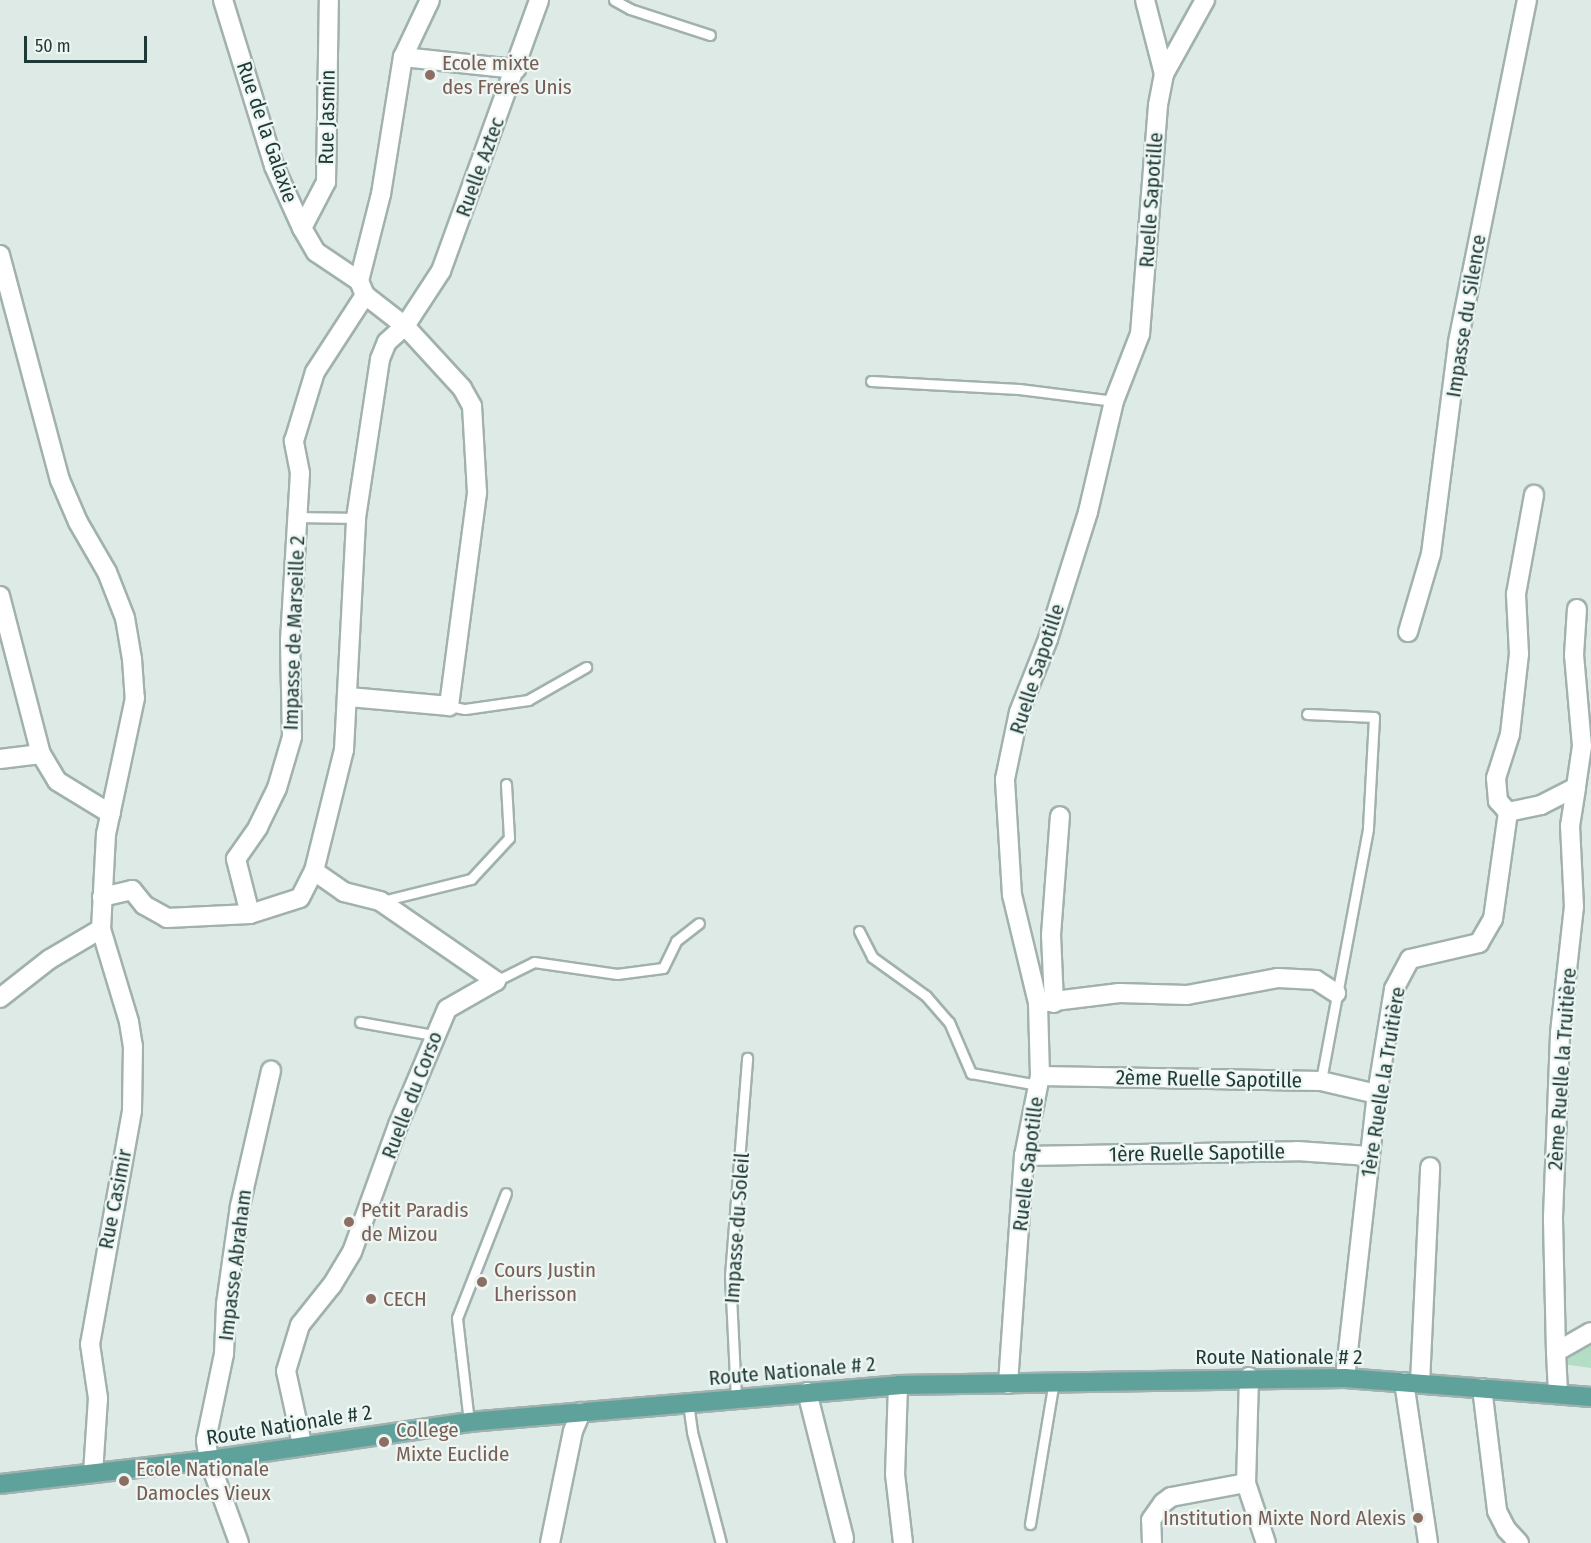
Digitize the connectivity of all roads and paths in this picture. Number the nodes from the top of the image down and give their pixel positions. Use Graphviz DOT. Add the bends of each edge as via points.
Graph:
graph roads {
  1 [pos="223,0"];
  2 [pos="329,0"];
  3 [pos="430,0"];
  4 [pos="539,0"];
  5 [pos="614,0"];
  6 [pos="1145,0"];
  7 [pos="1205,0"];
  8 [pos="1527,0"];
  9 [pos="710,35"];
  10 [pos="403,57"];
  11 [pos="516,69"];
  12 [pos="1164,75"];
  13 [pos="302,228"];
  14 [pos="0,255"];
  15 [pos="362,288"];
  16 [pos="405,326"];
  17 [pos="871,381"];
  18 [pos="1114,402"];
  19 [pos="1534,495"];
  20 [pos="298,517"];
  21 [pos="356,518"];
  22 [pos="0,596"];
  23 [pos="1577,609"];
  24 [pos="1408,632"];
  25 [pos="586,667"];
  26 [pos="349,697"];
  27 [pos="449,706"];
  28 [pos="1307,714"];
  29 [pos="41,754"];
  30 [pos="0,759"];
  31 [pos="506,784"];
  32 [pos="1576,787"];
  33 [pos="1508,812"];
  34 [pos="111,814"];
  35 [pos="1060,816"];
  36 [pos="314,871"];
  37 [pos="102,897"];
  38 [pos="380,901"];
  39 [pos="250,914"];
  40 [pos="699,923"];
  41 [pos="101,929"];
  42 [pos="859,931"];
  43 [pos="496,981"];
  44 [pos="1336,993"];
  45 [pos="0,998"];
  46 [pos="1046,1003"];
  47 [pos="360,1022"];
  48 [pos="433,1035"];
  49 [pos="747,1058"];
  50 [pos="271,1071"];
  51 [pos="1039,1081"];
  52 [pos="1321,1081"];
  53 [pos="1377,1094"];
  54 [pos="1024,1156"];
  55 [pos="1369,1156"];
  56 [pos="1430,1167"];
  57 [pos="506,1192"];
  58 [pos="1591,1332"];
  59 [pos="1556,1352"];
  60 [pos="1249,1377"];
  61 [pos="1345,1378"];
  62 [pos="1054,1381"];
  63 [pos="1412,1382"];
  64 [pos="1008,1384"];
  65 [pos="898,1385"];
  66 [pos="1482,1388"];
  67 [pos="807,1392"];
  68 [pos="1558,1394"];
  69 [pos="1591,1397"];
  70 [pos="736,1398"];
  71 [pos="688,1403"];
  72 [pos="581,1412"];
  73 [pos="469,1422"];
  74 [pos="302,1444"];
  75 [pos="209,1460"];
  76 [pos="93,1473"];
  77 [pos="1246,1483"];
  78 [pos="0,1484"];
  79 [pos="1030,1524"];
  80 [pos="844,1538"];
  81 [pos="239,1543"];
  82 [pos="550,1543"];
  83 [pos="721,1543"];
  84 [pos="903,1543"];
  85 [pos="1152,1543"];
  86 [pos="1266,1543"];
  87 [pos="1428,1543"];
  88 [pos="1519,1543"];
  1 -- 13 [label="street, Rue de la Galaxie" via="274,166"];
  2 -- 13 [label="street, Rue Jasmin" via="326,182"];
  3 -- 10 [label="street, Impasse de Marseille 2"];
  4 -- 11 [label="street, Ruelle Aztec"];
  5 -- 9 [label="lane"];
  6 -- 12 [label="street, Ruelle Sapotille"];
  7 -- 12 [label="street"];
  8 -- 24 [label="street, Impasse du Silence" via="1458,342 1431,554"];
  10 -- 11 [label="street"];
  10 -- 15 [label="street, Impasse de Marseille 2"];
  11 -- 16 [label="street, Ruelle Aztec" via="441,272"];
  12 -- 18 [label="street, Ruelle Sapotille" via="1158,105 1140,334"];
  13 -- 15 [label="street, Rue de la Galaxie" via="316,252"];
  14 -- 34 [label="street, Rue Casimir" via="60,480 78,522 107,572 125,618 135,698"];
  15 -- 16 [label="street, Rue de la Galaxie"];
  15 -- 20 [label="street, Impasse de Marseille 2" via="311,383 294,441 300,473"];
  16 -- 21 [label="street, Ruelle Aztec" via="387,342 380,359"];
  16 -- 27 [label="street, Rue de la Galaxie" via="462,388 472,406 477,493"];
  17 -- 18 [label="lane" via="1018,389"];
  18 -- 46 [label="street, Ruelle Sapotille" via="1081,533 1048,639 1019,712 1005,779 1012,895"];
  19 -- 33 [label="street" via="1516,594 1519,654 1510,734 1496,778 1498,801"];
  20 -- 21 [label="lane"];
  20 -- 39 [label="street, Impasse de Marseille 2" via="290,641 292,737 277,788 258,827 236,859"];
  21 -- 26 [label="street, Ruelle Aztec"];
  22 -- 29 [label="street"];
  23 -- 32 [label="street, 2ème Ruelle la Truitière" via="1574,655 1582,746"];
  25 -- 27 [label="lane" via="528,700 465,709"];
  26 -- 27 [label="street"];
  26 -- 36 [label="street, Ruelle Aztec" via="344,750"];
  28 -- 44 [label="lane" via="1374,717 1368,829"];
  29 -- 30 [label="street"];
  29 -- 34 [label="street" via="57,781"];
  31 -- 38 [label="lane" via="509,838 471,879"];
  32 -- 33 [label="street" via="1541,805"];
  32 -- 59 [label="street, 2ème Ruelle la Truitière" via="1570,826 1574,907 1560,1033 1553,1217"];
  33 -- 53 [label="street, 1ère Ruelle la Truitière" via="1493,919 1479,943 1410,959 1394,989"];
  34 -- 37 [label="street, Rue Casimir"];
  35 -- 46 [label="street"];
  36 -- 38 [label="street" via="344,892"];
  36 -- 39 [label="street, Ruelle Aztec" via="300,898"];
  37 -- 39 [label="street, Ruelle Aztec" via="132,890 144,905 183,925"];
  37 -- 41 [label="street, Rue Casimir"];
  38 -- 43 [label="street"];
  40 -- 43 [label="lane, Ruelle du Corso" via="676,941 663,968 617,974 534,962"];
  41 -- 45 [label="street" via="50,959"];
  41 -- 76 [label="street, Rue Casimir" via="132,1038 132,1111 90,1344 98,1398"];
  42 -- 51 [label="lane" via="872,957 927,996 949,1022 971,1073"];
  43 -- 48 [label="street, Ruelle du Corso" via="447,1009"];
  44 -- 46 [label="street" via="1316,980 1278,978 1187,995 1119,993"];
  44 -- 52 [label="lane"];
  46 -- 51 [label="street, Ruelle Sapotille"];
  47 -- 48 [label="lane"];
  48 -- 74 [label="street, Ruelle du Corso" via="352,1252 300,1325 286,1371"];
  49 -- 70 [label="lane, Impasse du Soleil" via="730,1276"];
  50 -- 75 [label="street, Impasse Abraham" via="240,1206 226,1304 224,1354 206,1440"];
  51 -- 52 [label="street, 2ème Ruelle Sapotille"];
  51 -- 54 [label="street, Ruelle Sapotille"];
  52 -- 53 [label="street, 2ème Ruelle Sapotille"];
  53 -- 55 [label="street, 1ère Ruelle la Truitière"];
  54 -- 55 [label="street, 1ère Ruelle Sapotille" via="1297,1151"];
  54 -- 64 [label="street, Ruelle Sapotille"];
  55 -- 61 [label="street, 1ère Ruelle la Truitière"];
  56 -- 63 [label="street"];
  57 -- 73 [label="lane" via="457,1318"];
  58 -- 59 [label="street"];
  59 -- 68 [label="street, 2ème Ruelle la Truitière"];
  60 -- 61 [label="main road, Route Nationale # 2"];
  60 -- 62 [label="main road, Route Nationale # 2"];
  60 -- 77 [label="street"];
  61 -- 63 [label="main road, Route Nationale # 2"];
  62 -- 64 [label="main road, Route Nationale # 2"];
  62 -- 79 [label="lane"];
  63 -- 66 [label="main road, Route Nationale # 2"];
  63 -- 87 [label="street"];
  64 -- 65 [label="main road, Route Nationale # 2"];
  65 -- 67 [label="main road, Route Nationale # 2"];
  65 -- 84 [label="street" via="895,1474"];
  66 -- 68 [label="main road, Route Nationale # 2"];
  66 -- 88 [label="street" via="1497,1511"];
  67 -- 70 [label="main road, Route Nationale # 2"];
  67 -- 80 [label="street"];
  68 -- 69 [label="main road, Route Nationale # 2"];
  70 -- 71 [label="main road, Route Nationale # 2"];
  71 -- 72 [label="main road, Route Nationale # 2"];
  71 -- 83 [label="lane"];
  72 -- 73 [label="main road, Route Nationale # 2"];
  72 -- 82 [label="street"];
  73 -- 74 [label="main road, Route Nationale # 2"];
  74 -- 75 [label="main road, Route Nationale # 2"];
  75 -- 76 [label="main road, Route Nationale # 2"];
  75 -- 81 [label="street, Impasse Abraham"];
  76 -- 78 [label="main road, Route Nationale # 2"];
  77 -- 85 [label="street" via="1171,1497 1151,1520"];
  77 -- 86 [label="street"];
}
